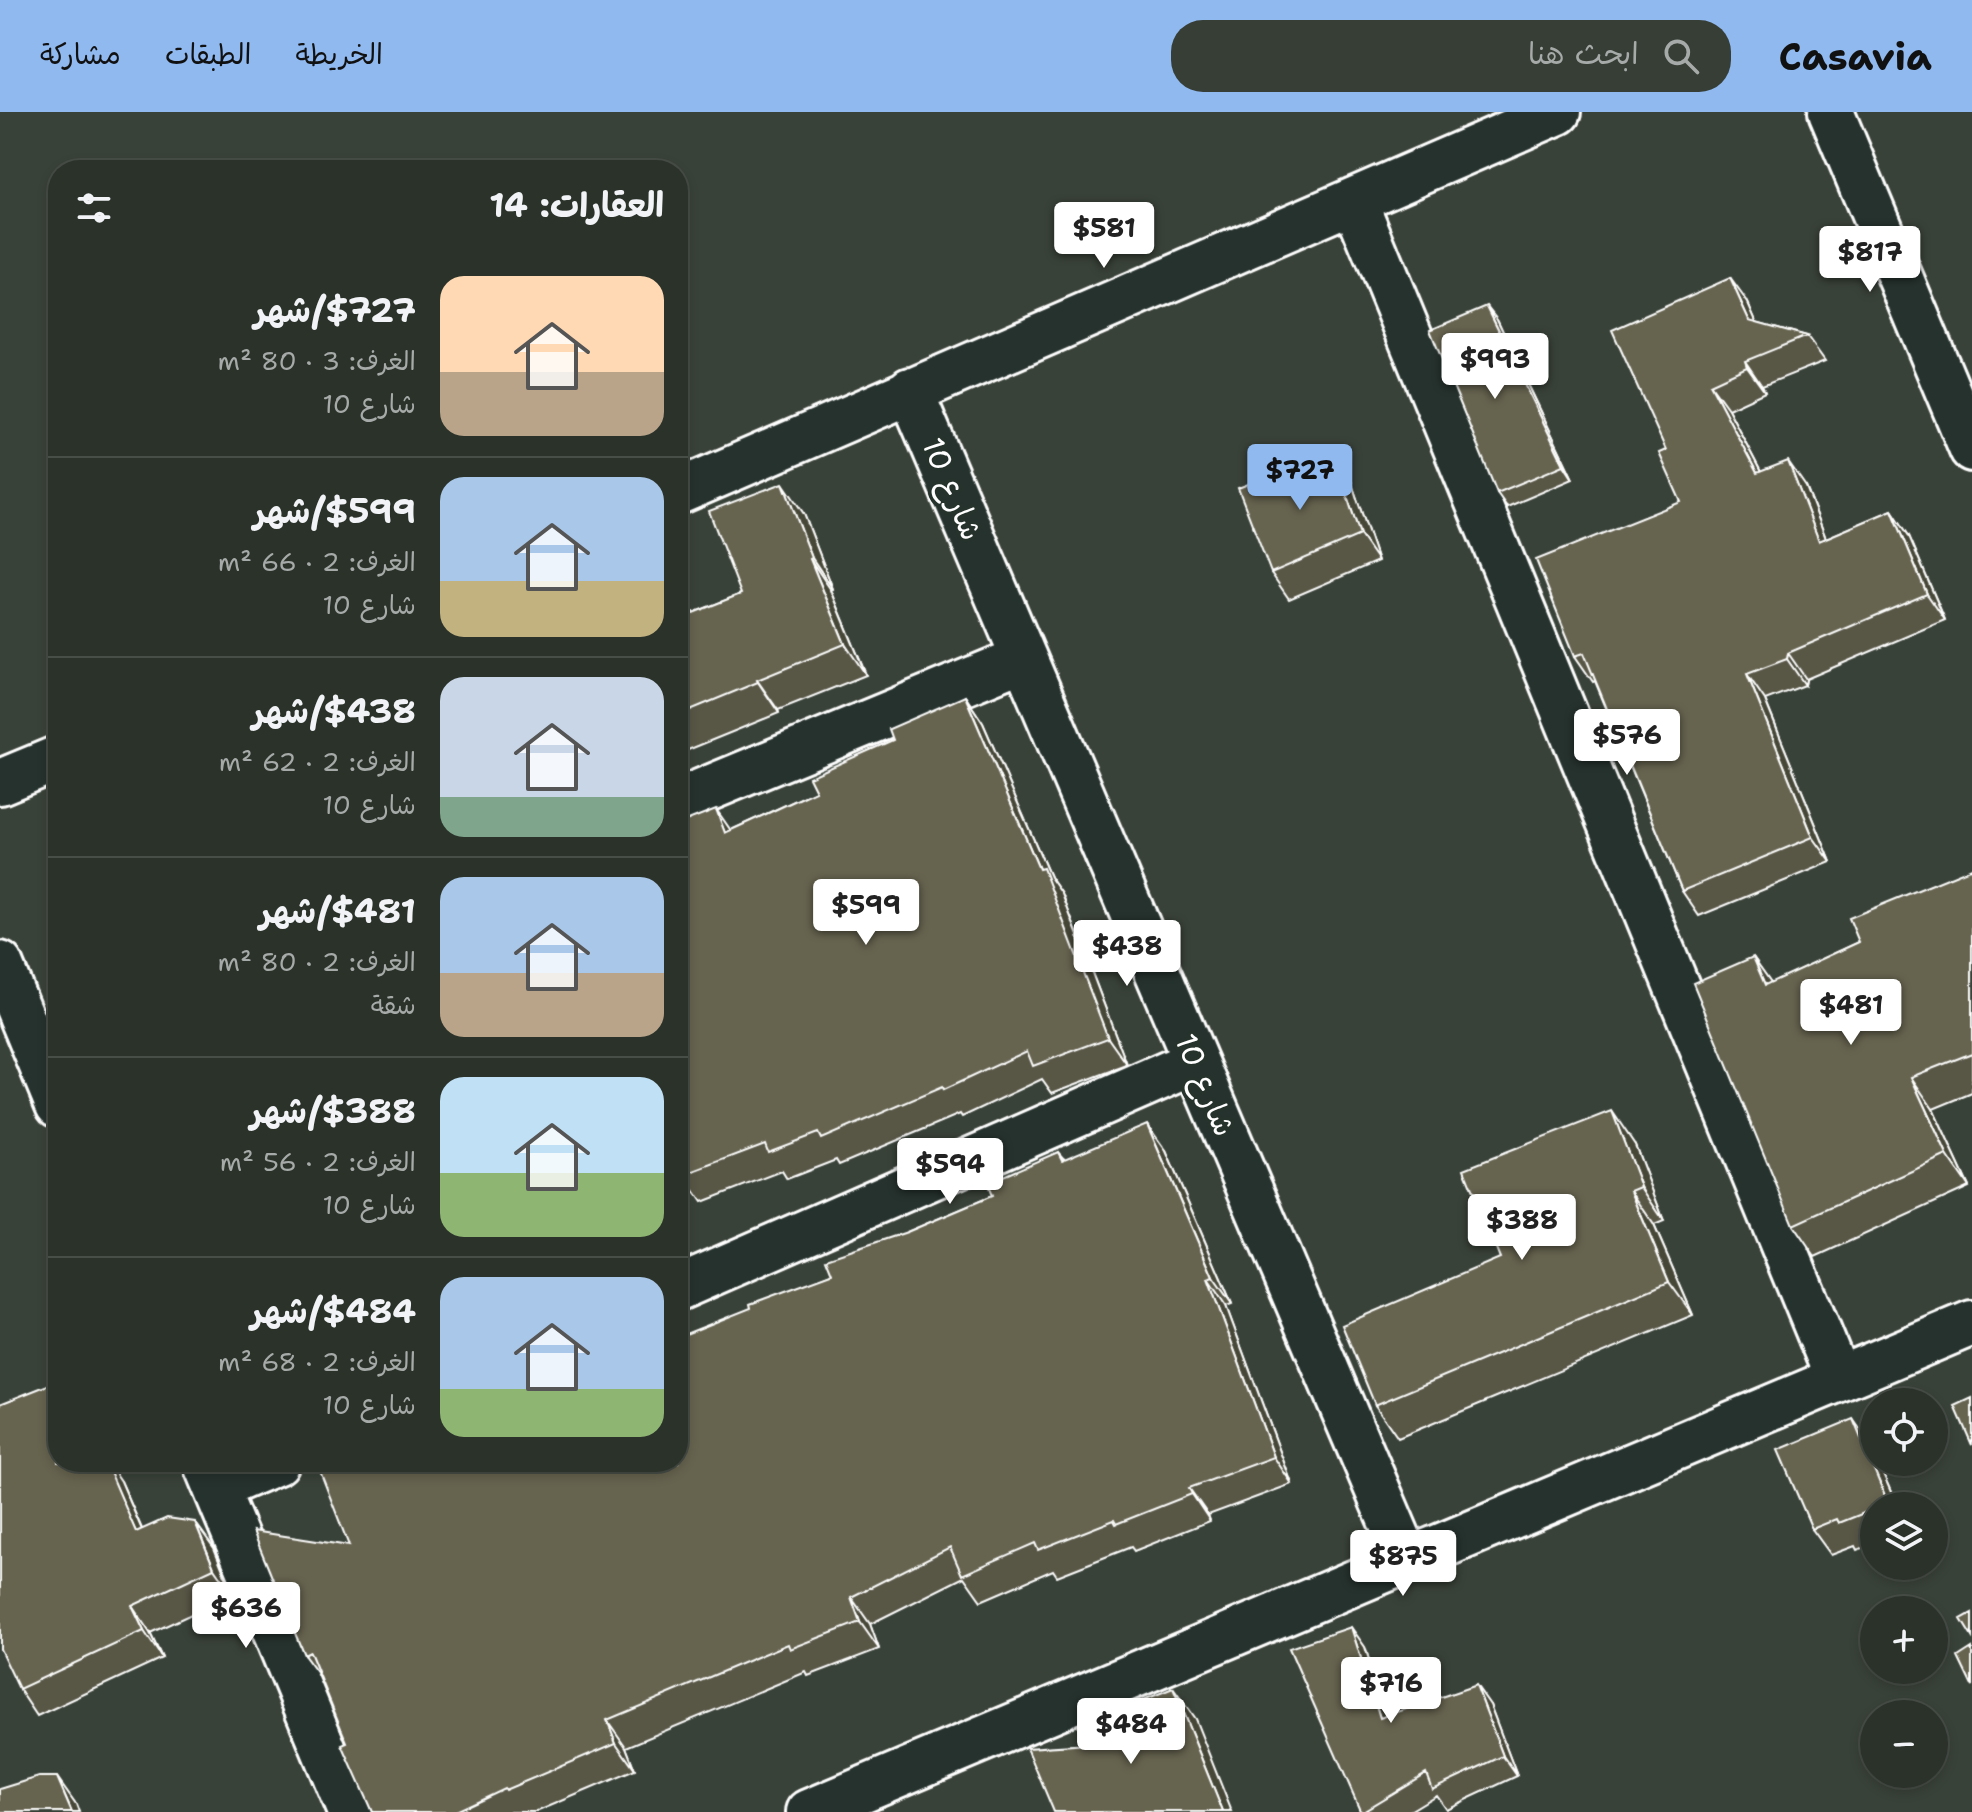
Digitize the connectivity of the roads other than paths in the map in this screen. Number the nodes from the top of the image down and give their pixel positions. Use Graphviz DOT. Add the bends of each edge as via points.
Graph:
graph roads {
  1 [pos="1558,112"];
  2 [pos="1831,112"];
  3 [pos="1354,200"];
  4 [pos="910,390"];
  5 [pos="1972,449"];
  6 [pos="688,488"];
  7 [pos="1024,658"];
  8 [pos="48,762"];
  9 [pos="0,782"];
  10 [pos="688,797"];
  11 [pos="0,964"];
  12 [pos="1195,1062"];
  13 [pos="48,1066"];
  14 [pos="688,1284"];
  15 [pos="1972,1323"];
  16 [pos="1838,1379"];
  17 [pos="211,1475"];
  18 [pos="1407,1559"];
  19 [pos="879,1798"];
  20 [pos="350,1812"];
  21 [pos="809,1812"];
  1 -- 3 [label="street"];
  2 -- 5 [label="street"];
  3 -- 4 [label="street"];
  3 -- 16 [label="street"];
  4 -- 6 [label="street"];
  4 -- 7 [label="street, شارع 10"];
  7 -- 10 [label="street"];
  7 -- 12 [label="street, شارع 10"];
  8 -- 9 [label="street"];
  11 -- 13 [label="street"];
  12 -- 14 [label="street"];
  12 -- 18 [label="street, شارع 10"];
  15 -- 16 [label="street"];
  16 -- 18 [label="street"];
  17 -- 20 [label="street"];
  18 -- 19 [label="street"];
  19 -- 21 [label="street"];
}
